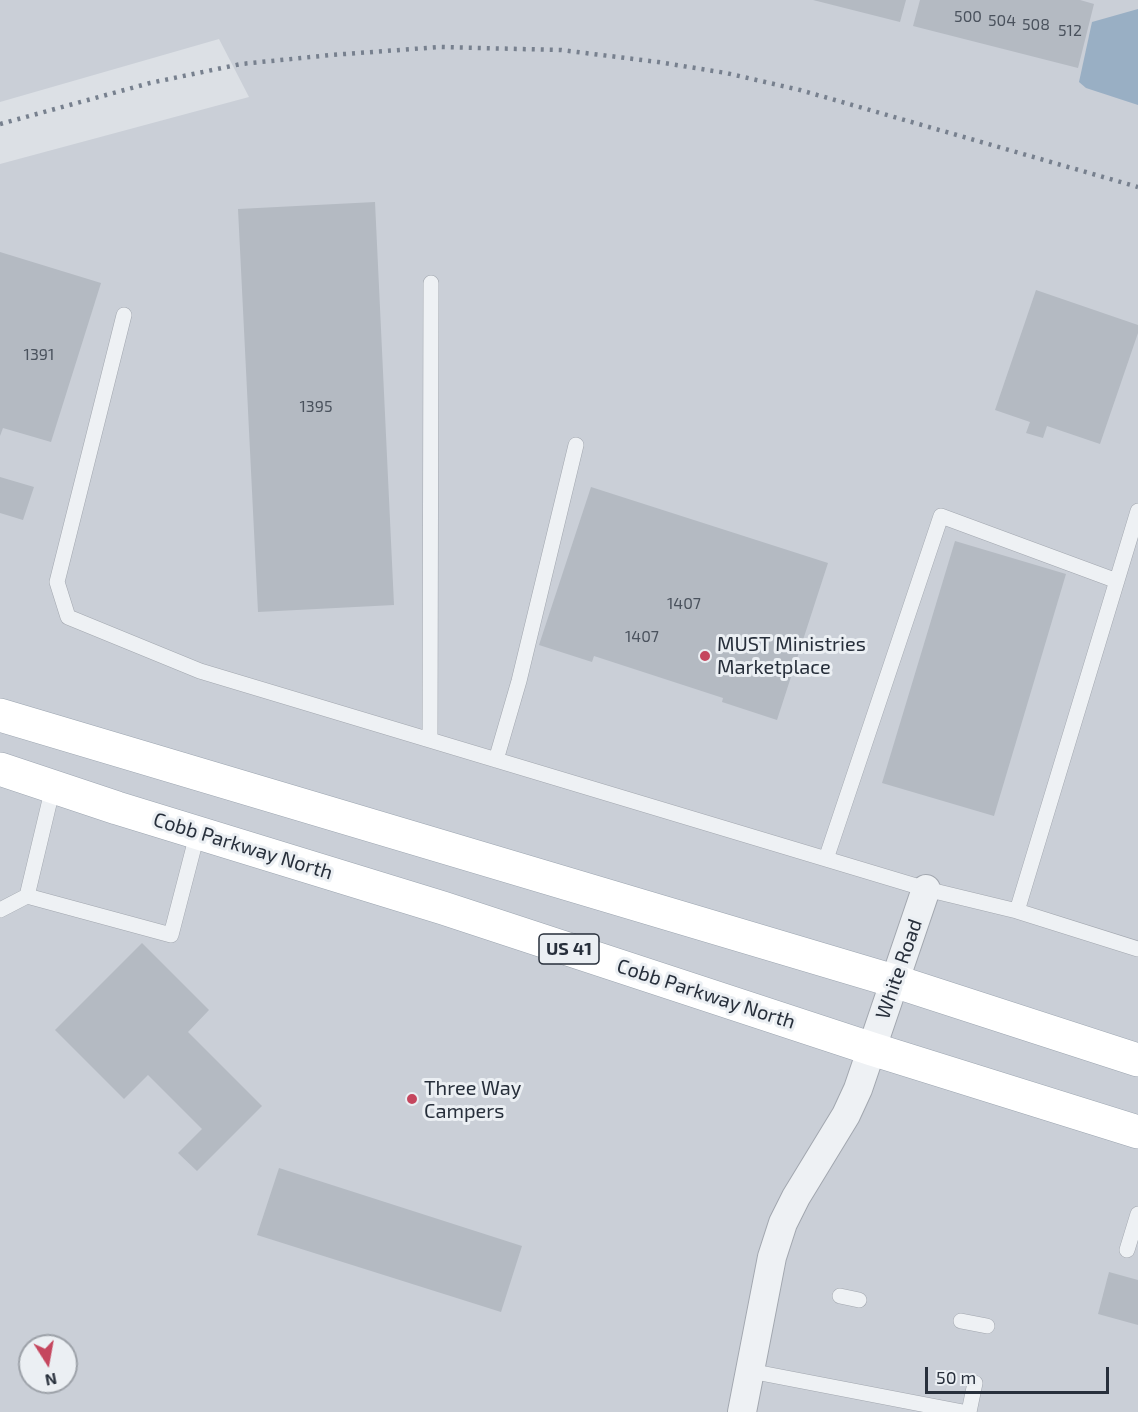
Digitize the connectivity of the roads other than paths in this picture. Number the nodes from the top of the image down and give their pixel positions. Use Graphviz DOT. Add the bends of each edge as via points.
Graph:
graph roads {
  1 [pos="431,283"];
  2 [pos="124,315"];
  3 [pos="576,445"];
  4 [pos="1138,511"];
  5 [pos="1117,581"];
  6 [pos="0,715"];
  7 [pos="430,740"];
  8 [pos="496,760"];
  9 [pos="0,769"];
  10 [pos="53,787"];
  11 [pos="198,831"];
  12 [pos="826,859"];
  13 [pos="926,889"];
  14 [pos="27,896"];
  15 [pos="0,910"];
  16 [pos="1017,911"];
  17 [pos="1138,949"];
  18 [pos="894,981"];
  19 [pos="872,1049"];
  20 [pos="1138,1060"];
  21 [pos="1138,1132"];
  22 [pos="1138,1214"];
  23 [pos="1127,1250"];
  24 [pos="840,1296"];
  25 [pos="860,1300"];
  26 [pos="961,1321"];
  27 [pos="987,1326"];
  28 [pos="750,1371"];
  29 [pos="975,1383"];
  30 [pos="742,1412"];
  31 [pos="963,1412"];
  32 [pos="969,1412"];
  1 -- 7 [label="lane"];
  2 -- 7 [label="lane" via="57,582 68,617 200,671"];
  3 -- 8 [label="lane"];
  4 -- 5 [label="lane"];
  5 -- 12 [label="lane" via="940,516"];
  5 -- 16 [label="lane"];
  6 -- 18 [label="main road"];
  7 -- 8 [label="lane"];
  8 -- 12 [label="lane"];
  9 -- 10 [label="main road, Cobb Parkway North / US 41"];
  10 -- 11 [label="main road, Cobb Parkway North / US 41"];
  10 -- 14 [label="lane"];
  11 -- 14 [label="lane" via="171,935"];
  11 -- 19 [label="main road, Cobb Parkway North / US 41"];
  12 -- 13 [label="lane"];
  13 -- 16 [label="lane"];
  13 -- 18 [label="street, White Road"];
  14 -- 15 [label="lane"];
  16 -- 17 [label="lane"];
  18 -- 19 [label="street, White Road"];
  18 -- 20 [label="main road"];
  19 -- 21 [label="main road, Cobb Parkway North / US 41"];
  19 -- 28 [label="street, White Road" via="846,1115 783,1223 772,1257"];
  22 -- 23 [label="lane"];
  24 -- 25 [label="lane"];
  26 -- 27 [label="lane"];
  28 -- 30 [label="street, White Road"];
  28 -- 31 [label="lane"];
  29 -- 32 [label="lane"];
}
